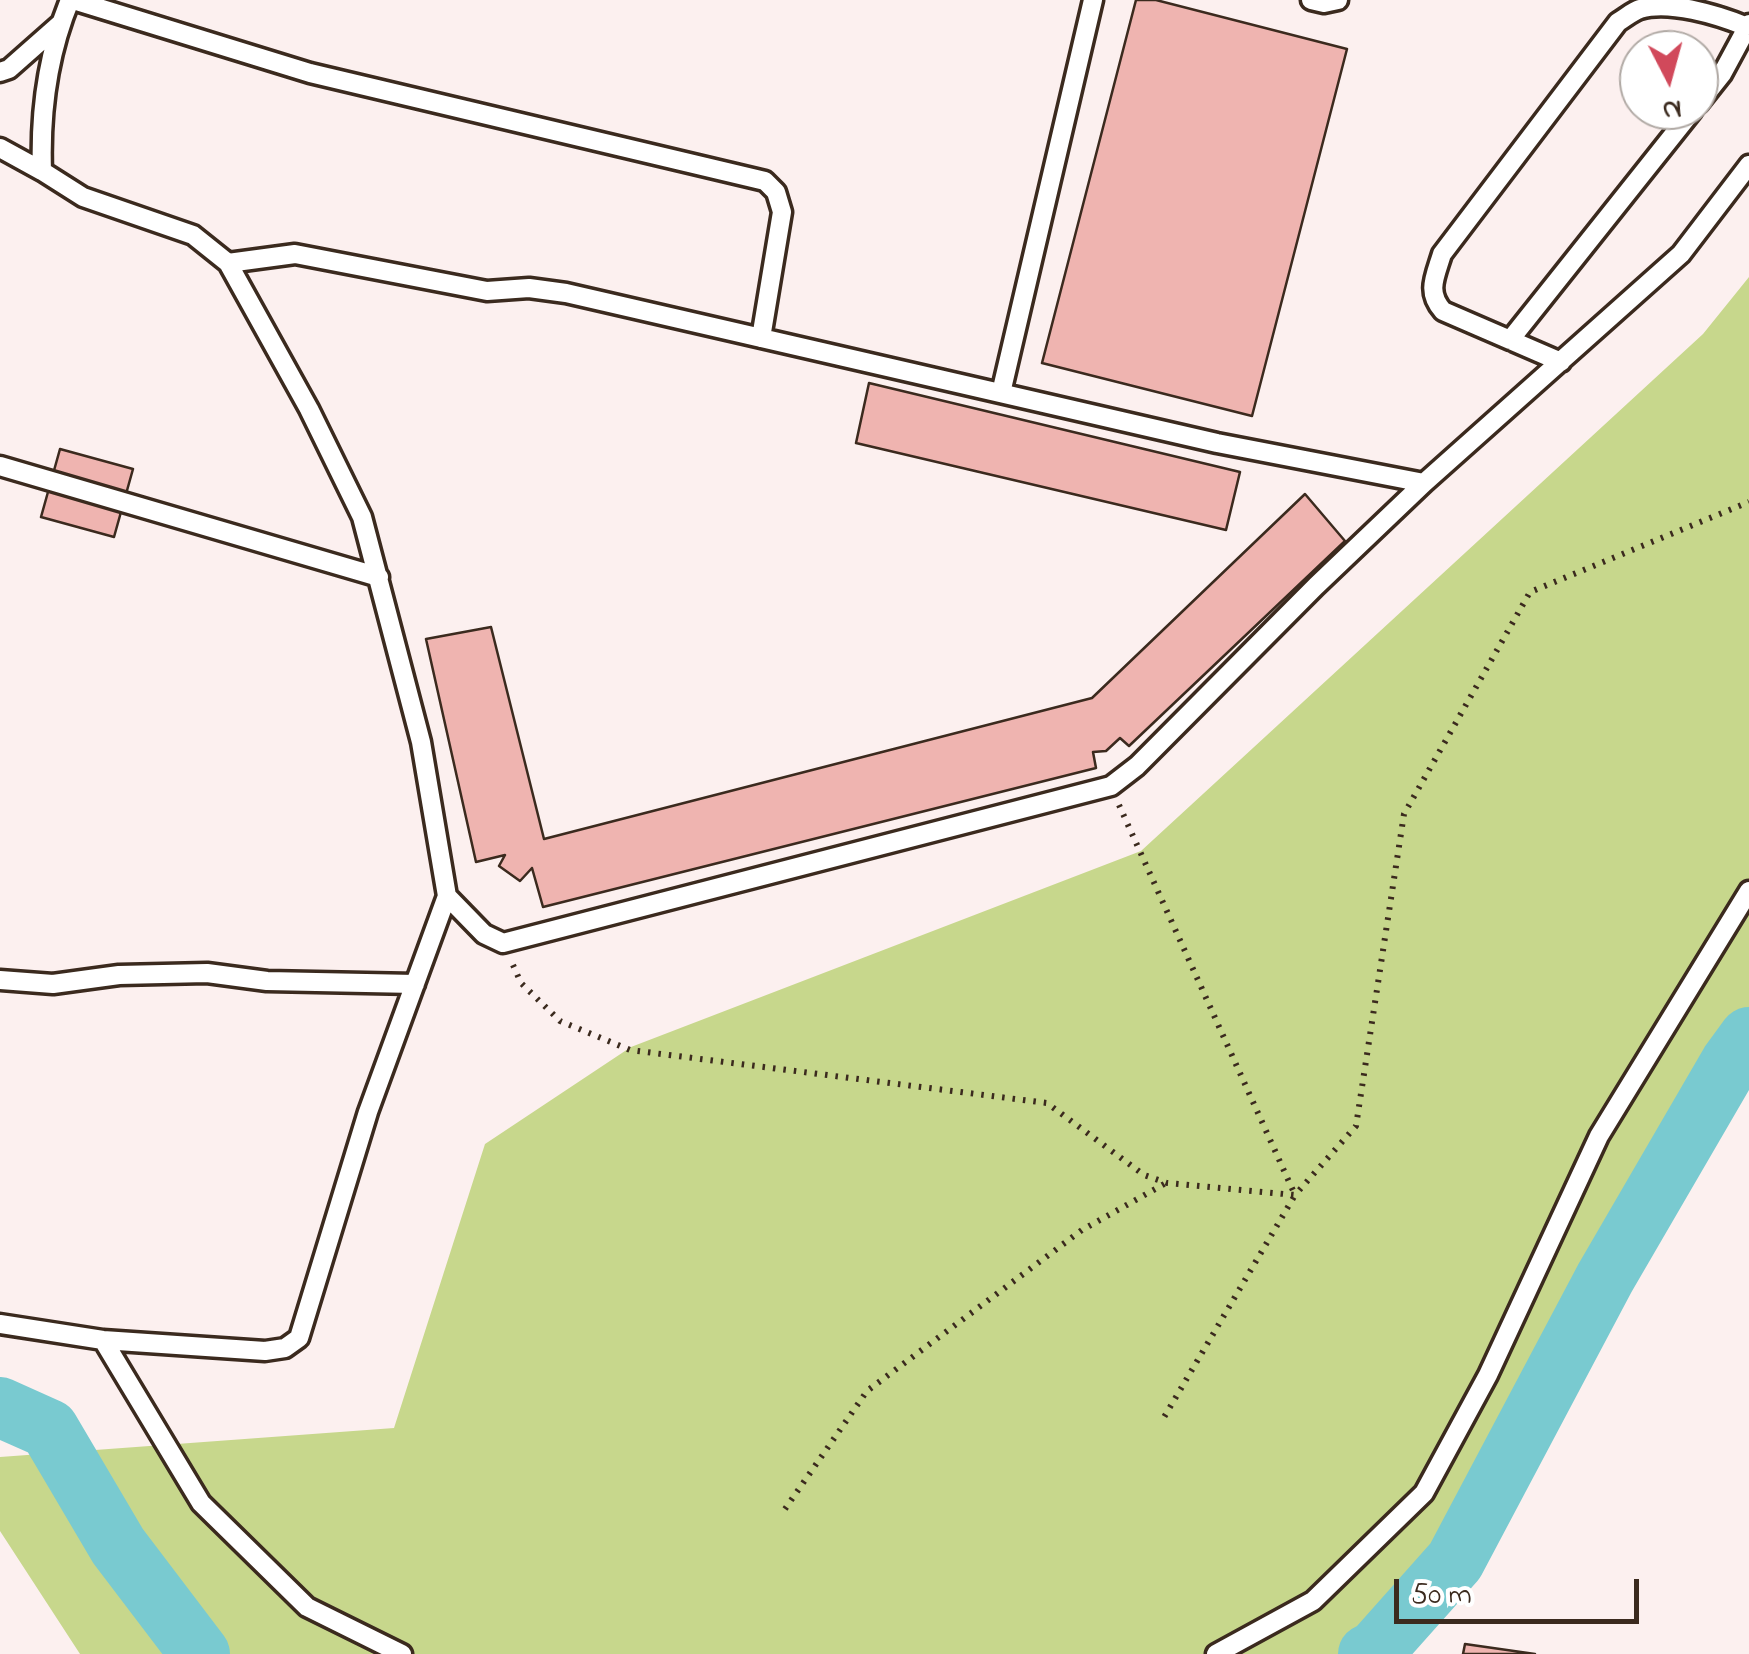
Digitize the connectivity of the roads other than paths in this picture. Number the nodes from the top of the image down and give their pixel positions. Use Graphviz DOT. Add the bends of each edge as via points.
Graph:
graph roads {
  1 [pos="71,0"];
  2 [pos="1094,0"];
  3 [pos="1310,0"];
  4 [pos="1338,0"];
  5 [pos="60,23"];
  6 [pos="1747,25"];
  7 [pos="0,72"];
  8 [pos="1719,78"];
  9 [pos="1677,130"];
  10 [pos="0,148"];
  11 [pos="1749,165"];
  12 [pos="42,171"];
  13 [pos="228,264"];
  14 [pos="762,338"];
  15 [pos="1510,340"];
  16 [pos="1561,362"];
  17 [pos="1001,393"];
  18 [pos="0,466"];
  19 [pos="1424,483"];
  20 [pos="379,576"];
  21 [pos="1749,892"];
  22 [pos="446,896"];
  23 [pos="0,980"];
  24 [pos="415,984"];
  25 [pos="0,1324"];
  26 [pos="104,1340"];
  27 [pos="402,1654"];
  28 [pos="1216,1654"];
  1 -- 5 [label="lane"];
  1 -- 14 [label="lane" via="310,73 765,181 782,212"];
  2 -- 17 [label="lane"];
  3 -- 4 [label="lane"];
  5 -- 7 [label="lane"];
  5 -- 12 [label="lane" via="41,126"];
  6 -- 8 [label="lane"];
  6 -- 15 [label="lane" via="1664,7 1640,9 1618,22 1442,254 1431,288 1434,301"];
  9 -- 15 [label="lane"];
  10 -- 12 [label="lane"];
  11 -- 16 [label="lane" via="1681,254"];
  12 -- 13 [label="lane" via="83,197 193,236"];
  13 -- 14 [label="lane" via="295,254 487,291 566,293"];
  13 -- 20 [label="lane" via="362,516"];
  14 -- 17 [label="lane"];
  15 -- 16 [label="lane"];
  16 -- 19 [label="lane"];
  17 -- 19 [label="lane"];
  18 -- 20 [label="lane"];
  19 -- 22 [label="lane" via="1111,786 504,943 484,934"];
  20 -- 22 [label="lane" via="421,742"];
  21 -- 28 [label="lane" via="1599,1136 1488,1375 1424,1493 1312,1601"];
  22 -- 24 [label="lane"];
  23 -- 24 [label="lane" via="53,984 207,973"];
  24 -- 26 [label="lane" via="299,1338 265,1351"];
  25 -- 26 [label="lane"];
  26 -- 27 [label="lane" via="201,1503 307,1608"];
}
